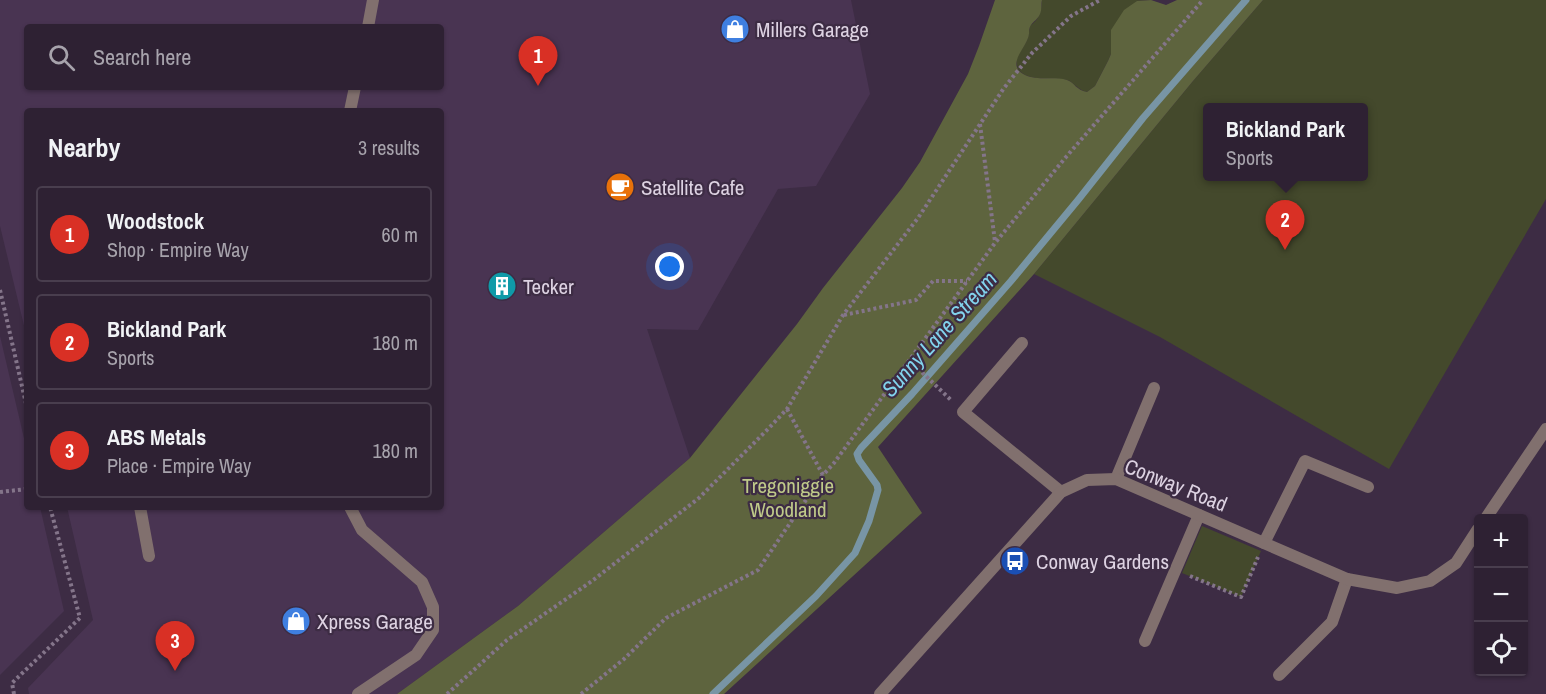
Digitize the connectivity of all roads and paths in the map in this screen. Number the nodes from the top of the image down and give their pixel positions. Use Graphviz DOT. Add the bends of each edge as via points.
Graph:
graph roads {
  1 [pos="373,0"];
  2 [pos="1100,0"];
  3 [pos="1203,0"];
  4 [pos="369,24"];
  5 [pos="354,90"];
  6 [pos="351,108"];
  7 [pos="980,124"];
  8 [pos="996,243"];
  9 [pos="968,281"];
  10 [pos="0,290"];
  11 [pos="843,315"];
  12 [pos="1022,343"];
  13 [pos="909,360"];
  14 [pos="1154,388"];
  15 [pos="24,395"];
  16 [pos="787,409"];
  17 [pos="963,412"];
  18 [pos="1546,429"];
  19 [pos="823,475"];
  20 [pos="1116,479"];
  21 [pos="1368,487"];
  22 [pos="24,489"];
  23 [pos="0,492"];
  24 [pos="1061,492"];
  25 [pos="51,510"];
  26 [pos="141,510"];
  27 [pos="352,510"];
  28 [pos="1489,514"];
  29 [pos="1199,515"];
  30 [pos="1474,536"];
  31 [pos="1264,543"];
  32 [pos="149,556"];
  33 [pos="1176,570"];
  34 [pos="1347,579"];
  35 [pos="1145,640"];
  36 [pos="1280,675"];
  37 [pos="14,694"];
  38 [pos="358,694"];
  39 [pos="447,694"];
  40 [pos="581,694"];
  41 [pos="880,694"];
  1 -- 4 [label="street"];
  2 -- 7 [label="path" via="1071,16 1032,53"];
  3 -- 8 [label="path"];
  5 -- 6 [label="street"];
  7 -- 8 [label="path"];
  7 -- 11 [label="path" via="918,218"];
  8 -- 9 [label="path"];
  9 -- 11 [label="path" via="933,281 915,300"];
  9 -- 13 [label="path"];
  10 -- 15 [label="path"];
  11 -- 16 [label="path"];
  12 -- 17 [label="street"];
  13 -- 17 [label="path"];
  13 -- 19 [label="path"];
  14 -- 20 [label="street"];
  16 -- 19 [label="path"];
  16 -- 39 [label="path" via="699,498 592,581 507,640"];
  17 -- 24 [label="street"];
  18 -- 28 [label="street"];
  19 -- 40 [label="path" via="758,570 666,618"];
  20 -- 24 [label="street, Conway Road" via="1087,480"];
  20 -- 29 [label="street, Conway Road"];
  21 -- 31 [label="street" via="1305,461"];
  22 -- 23 [label="path"];
  24 -- 41 [label="street, Conway Road"];
  25 -- 37 [label="path" via="80,618 12,683"];
  26 -- 32 [label="street"];
  27 -- 38 [label="street" via="362,530 422,582 434,607 433,630 416,655"];
  29 -- 31 [label="street, Conway Road"];
  29 -- 33 [label="street"];
  30 -- 34 [label="street, Conway Road" via="1456,563 1430,581 1397,588"];
  31 -- 33 [label="path" via="1240,597"];
  31 -- 34 [label="street, Conway Road"];
  33 -- 35 [label="street"];
  34 -- 36 [label="street" via="1332,622"];
}
